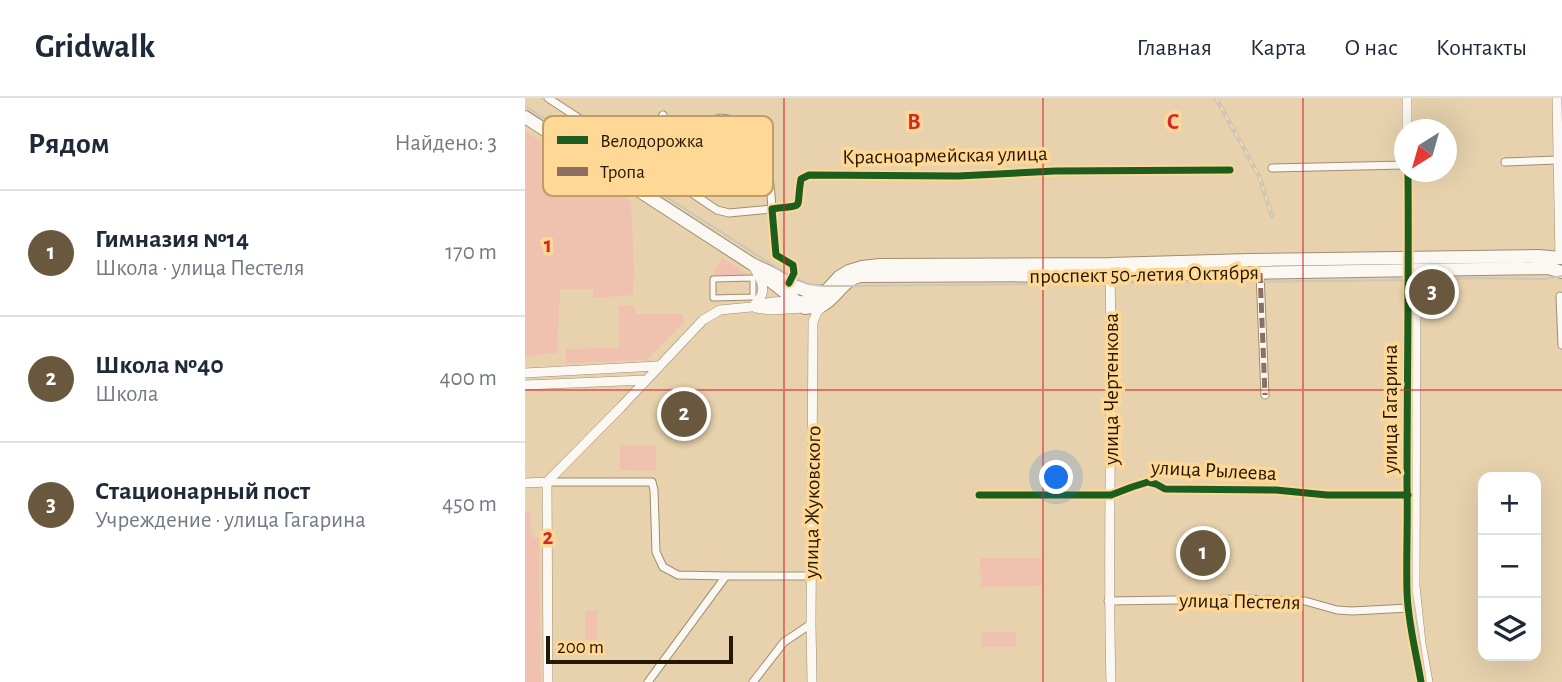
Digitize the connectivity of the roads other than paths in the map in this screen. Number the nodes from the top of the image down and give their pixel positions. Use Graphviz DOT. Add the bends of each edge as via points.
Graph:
graph roads {
  1 [pos="548,98"];
  2 [pos="1407,98"];
  3 [pos="1557,98"];
  4 [pos="575,116"];
  5 [pos="525,117"];
  6 [pos="1408,119"];
  7 [pos="543,129"];
  8 [pos="1557,160"];
  9 [pos="1505,162"];
  10 [pos="1394,165"];
  11 [pos="1272,168"];
  12 [pos="1230,170"];
  13 [pos="1408,182"];
  14 [pos="647,196"];
  15 [pos="696,196"];
  16 [pos="771,196"];
  17 [pos="772,209"];
  18 [pos="1561,258"];
  19 [pos="752,264"];
  20 [pos="1548,268"];
  21 [pos="1110,270"];
  22 [pos="1409,270"];
  23 [pos="1562,272"];
  24 [pos="1260,273"];
  25 [pos="789,284"];
  26 [pos="831,286"];
  27 [pos="1560,296"];
  28 [pos="752,302"];
  29 [pos="827,303"];
  30 [pos="801,304"];
  31 [pos="813,322"];
  32 [pos="1562,345"];
  33 [pos="658,366"];
  34 [pos="601,370"];
  35 [pos="525,373"];
  36 [pos="540,373"];
  37 [pos="646,380"];
  38 [pos="601,381"];
  39 [pos="540,384"];
  40 [pos="525,385"];
  41 [pos="1265,395"];
  42 [pos="547,482"];
  43 [pos="525,483"];
  44 [pos="979,495"];
  45 [pos="1111,495"];
  46 [pos="1408,495"];
  47 [pos="726,576"];
  48 [pos="812,576"];
  49 [pos="1108,601"];
  50 [pos="1409,608"];
  51 [pos="811,624"];
  52 [pos="548,682"];
  53 [pos="648,682"];
  54 [pos="753,682"];
  55 [pos="812,682"];
  56 [pos="1111,682"];
  57 [pos="1421,682"];
  58 [pos="1428,682"];
  1 -- 4 [label="street"];
  2 -- 6 [label="street"];
  3 -- 8 [label="street"];
  5 -- 7 [label="main road, проспект 50-летия Октября"];
  8 -- 9 [label="street"];
  8 -- 18 [label="street"];
  10 -- 11 [label="street"];
  12 -- 17 [label="street, Красноармейская улица" via="809,175 800,179 799,204"];
  13 -- 22 [label="street, улица Гагарина"];
  14 -- 19 [label="main road, проспект 50-летия Октября"];
  15 -- 17 [label="street" via="729,213"];
  16 -- 17 [label="street"];
  17 -- 25 [label="street" via="776,255 793,265 795,273"];
  18 -- 20 [label="street"];
  18 -- 22 [label="main road, проспект 50-летия Октября" via="1538,256"];
  19 -- 25 [label="main road, проспект 50-летия Октября"];
  19 -- 28 [label="street" via="763,289 758,302"];
  19 -- 30 [label="main road, проспект 50-летия Октября"];
  20 -- 22 [label="main road, проспект 50-летия Октября"];
  20 -- 23 [label="main road, проспект 50-летия Октября"];
  21 -- 22 [label="main road, проспект 50-летия Октября" via="1249,260"];
  21 -- 24 [label="main road, проспект 50-летия Октября"];
  21 -- 26 [label="main road, проспект 50-летия Октября" via="893,265 849,271"];
  21 -- 29 [label="main road, проспект 50-летия Октября" via="860,276 845,283"];
  21 -- 45 [label="street, улица Чертенкова"];
  22 -- 24 [label="main road, проспект 50-летия Октября"];
  22 -- 46 [label="street, улица Гагарина"];
  22 -- 58 [label="street, улица Гагарина" via="1416,313 1415,586"];
  24 -- 41 [label="street"];
  25 -- 26 [label="main road, проспект 50-летия Октября" via="817,292"];
  26 -- 30 [label="street" via="822,297"];
  27 -- 32 [label="street"];
  28 -- 28 [label="street" via="713,298 713,279 753,278"];
  28 -- 30 [label="street"];
  28 -- 33 [label="street" via="716,312"];
  29 -- 30 [label="main road" via="819,307"];
  29 -- 31 [label="street"];
  30 -- 31 [label="street"];
  31 -- 48 [label="street, улица Жуковского"];
  33 -- 34 [label="street"];
  33 -- 37 [label="street"];
  34 -- 36 [label="street"];
  34 -- 38 [label="street"];
  35 -- 36 [label="street"];
  36 -- 39 [label="street"];
  37 -- 38 [label="street"];
  37 -- 42 [label="street"];
  38 -- 39 [label="street"];
  39 -- 40 [label="street"];
  42 -- 43 [label="street"];
  42 -- 47 [label="street" via="652,482 656,552 663,567 678,575"];
  42 -- 52 [label="street"];
  44 -- 45 [label="street, улица Рылеева"];
  45 -- 46 [label="street, улица Рылеева" via="1149,482 1164,489"];
  45 -- 49 [label="street, улица Чертенкова"];
  46 -- 50 [label="street, улица Гагарина"];
  47 -- 48 [label="street"];
  47 -- 53 [label="street"];
  48 -- 51 [label="street, улица Жуковского"];
  49 -- 50 [label="street, улица Пестеля" via="1242,599 1305,601 1337,610"];
  49 -- 56 [label="street, улица Чертенкова"];
  50 -- 57 [label="street, улица Гагарина"];
  51 -- 54 [label="street" via="784,642"];
  51 -- 55 [label="street, улица Жуковского"];
}
